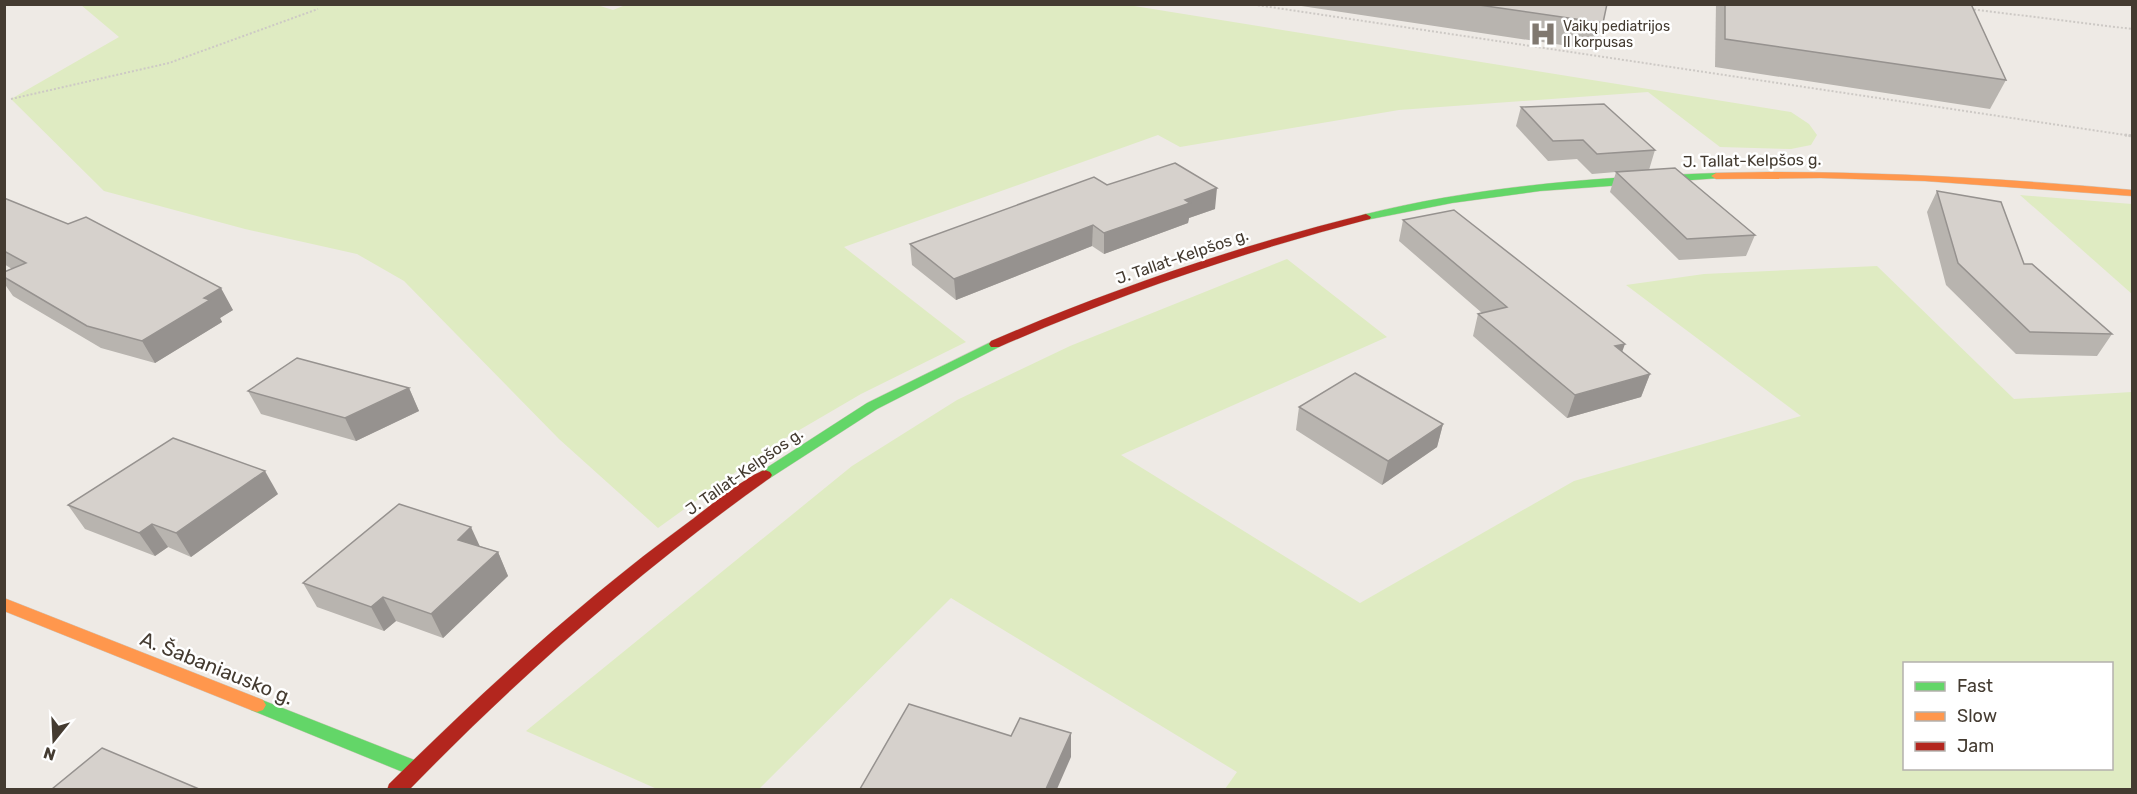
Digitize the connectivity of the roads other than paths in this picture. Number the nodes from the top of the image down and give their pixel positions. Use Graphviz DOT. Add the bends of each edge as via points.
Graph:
graph roads {
  1 [pos="2133,193"];
  2 [pos="4,604"];
  3 [pos="416,769"];
  4 [pos="396,789"];
  1 -- 3 [label="street, J. Tallat-Kelpšos g." via="1991,181 1770,174 1605,183 1420,206 1310,230 1203,264 1046,321 967,355 878,401 645,560 538,650"];
  2 -- 3 [label="street, A. Šabaniausko g."];
  3 -- 4 [label="street, J. Tallat-Kelpšos g."];
}
